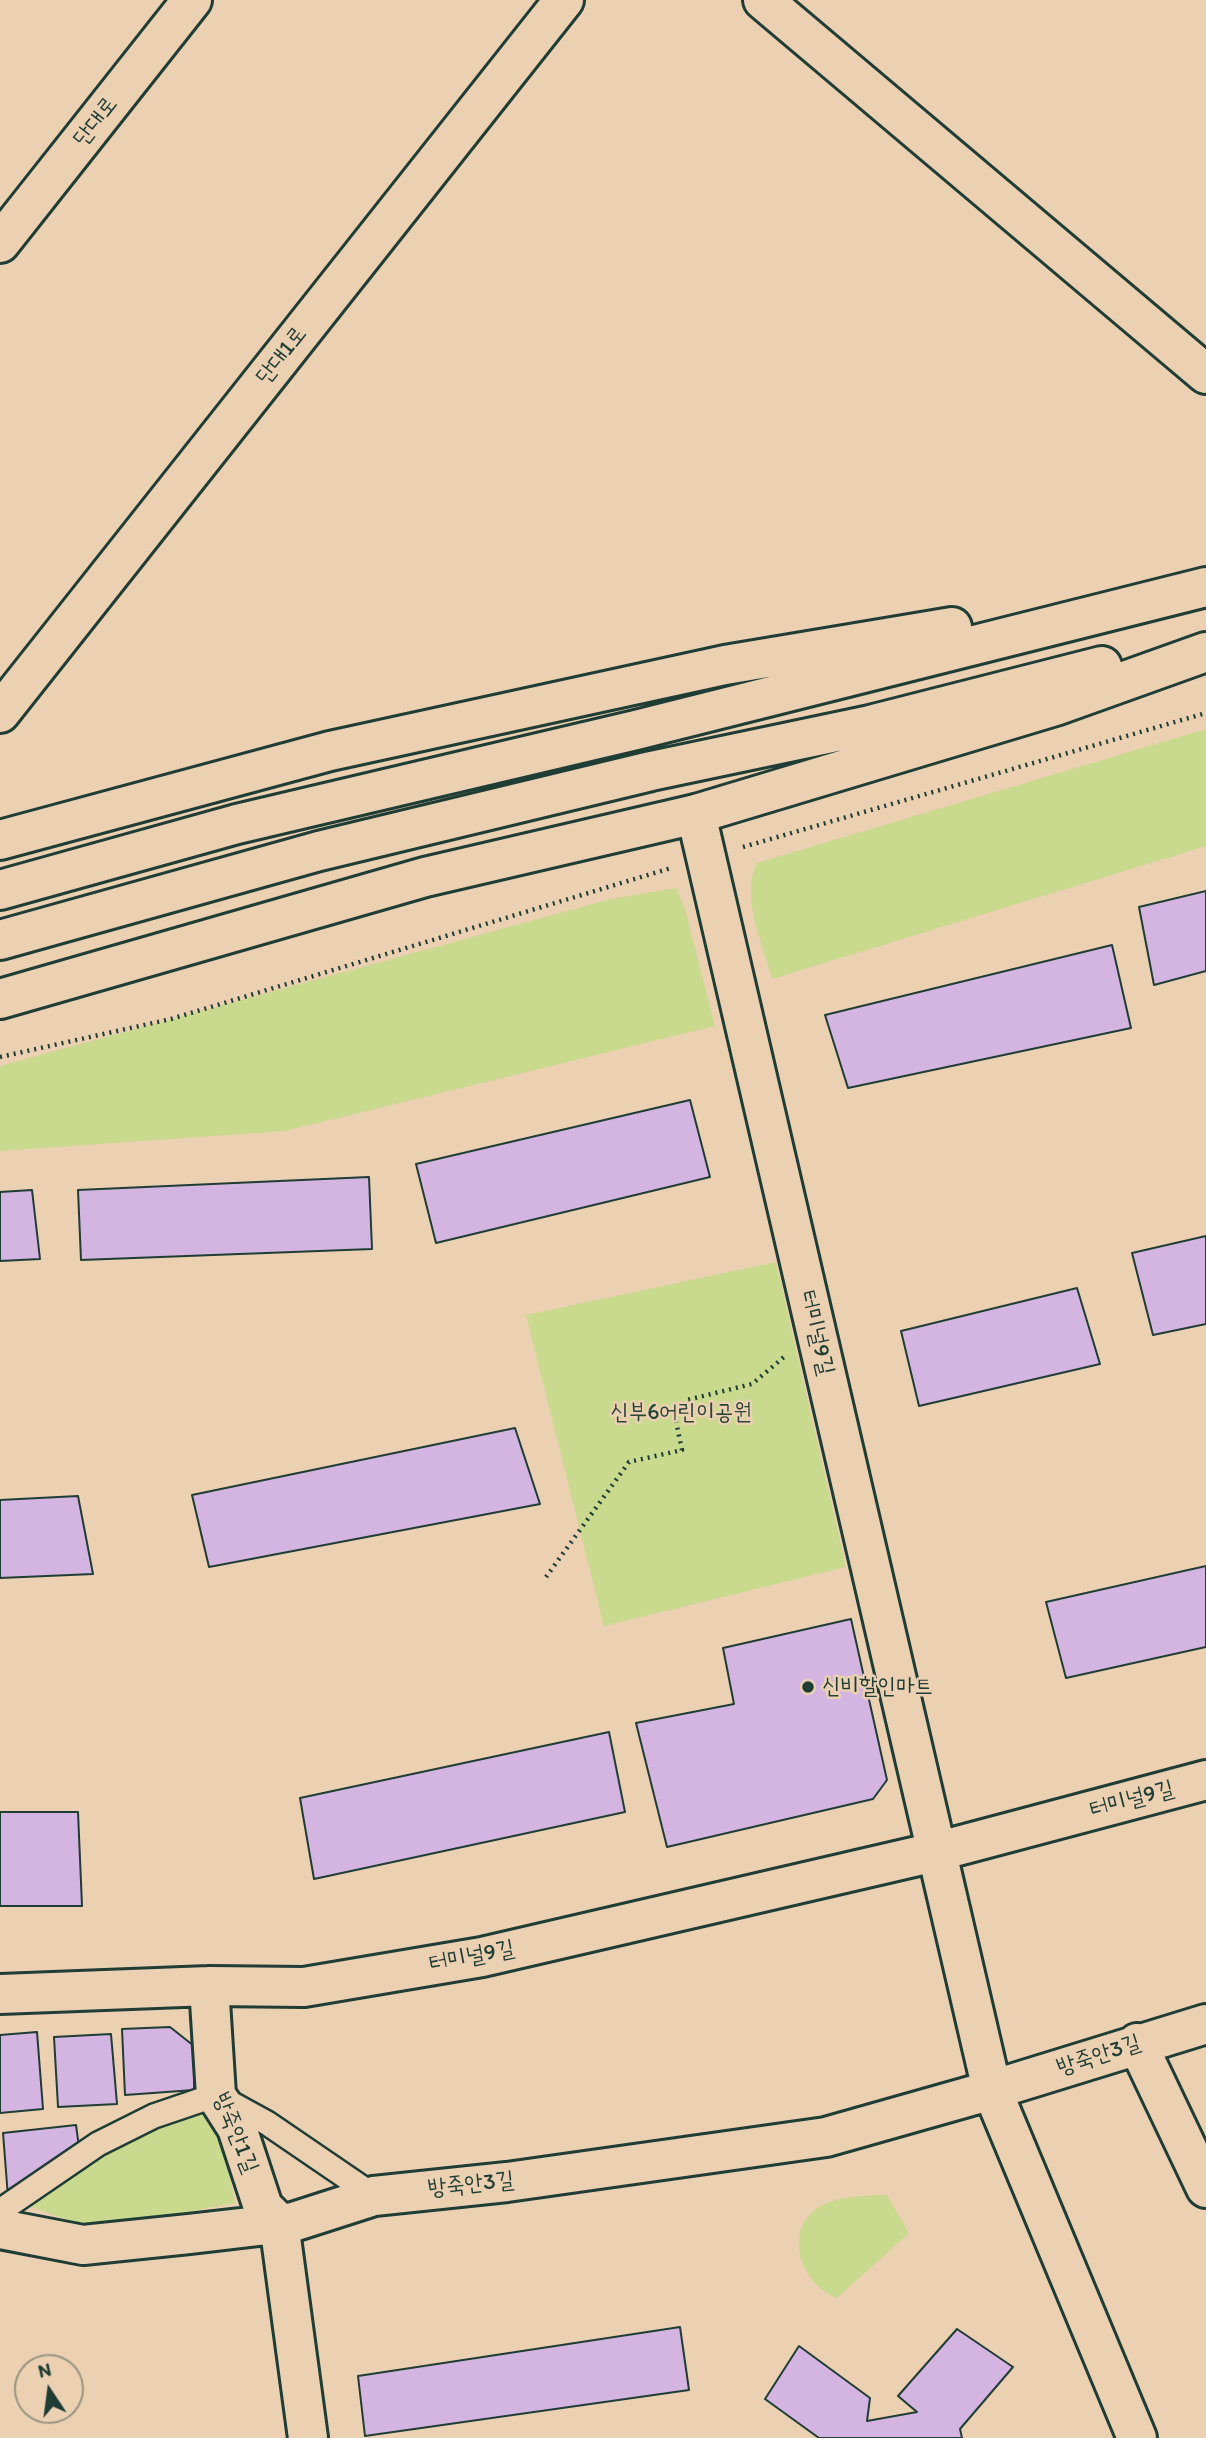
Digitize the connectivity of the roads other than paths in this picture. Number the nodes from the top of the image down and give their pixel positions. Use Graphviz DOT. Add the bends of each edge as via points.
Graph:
graph roads {
  1 [pos="192,0"];
  2 [pos="564,0"];
  3 [pos="763,0"];
  4 [pos="5,226"];
  5 [pos="1206,374"];
  6 [pos="1206,586"];
  7 [pos="1206,639"];
  8 [pos="1206,652"];
  9 [pos="0,713"];
  10 [pos="696,814"];
  11 [pos="5,836"];
  12 [pos="0,890"];
  13 [pos="0,940"];
  14 [pos="0,999"];
  15 [pos="1206,1780"];
  16 [pos="935,1852"];
  17 [pos="209,1986"];
  18 [pos="0,1994"];
  19 [pos="1206,2024"];
  20 [pos="1137,2043"];
  21 [pos="992,2090"];
  22 [pos="216,2095"];
  23 [pos="1206,2188"];
  24 [pos="374,2196"];
  25 [pos="0,2211"];
  26 [pos="279,2223"];
  27 [pos="0,2229"];
  28 [pos="308,2438"];
  29 [pos="1138,2438"];
  1 -- 4 [label="street, 단대로"];
  2 -- 9 [label="street, 단대1로"];
  3 -- 5 [label="street"];
  6 -- 11 [label="street" via="726,665 330,751"];
  6 -- 12 [label="street" via="636,730 237,824"];
  7 -- 13 [label="street" via="870,725 651,771 320,851"];
  8 -- 10 [label="street" via="1055,706"];
  10 -- 14 [label="street" via="425,877"];
  10 -- 16 [label="street, 터미널9길"];
  15 -- 16 [label="street, 터미널9길"];
  16 -- 17 [label="street, 터미널9길" via="482,1957 304,1987"];
  16 -- 21 [label="street"];
  17 -- 18 [label="street, 터미널9길"];
  17 -- 22 [label="street, 방죽안1길"];
  19 -- 20 [label="street, 방죽안3길"];
  20 -- 21 [label="street, 방죽안3길"];
  20 -- 23 [label="street"];
  21 -- 24 [label="street, 방죽안3길" via="826,2137"];
  21 -- 29 [label="street"];
  22 -- 24 [label="lane"];
  22 -- 25 [label="lane" via="154,2116 97,2144"];
  22 -- 26 [label="street, 방죽안1길" via="237,2128 263,2207"];
  24 -- 26 [label="street, 방죽안3길"];
  26 -- 27 [label="street, 방죽안3길" via="83,2245"];
  26 -- 28 [label="street, 방죽안1길"];
}
